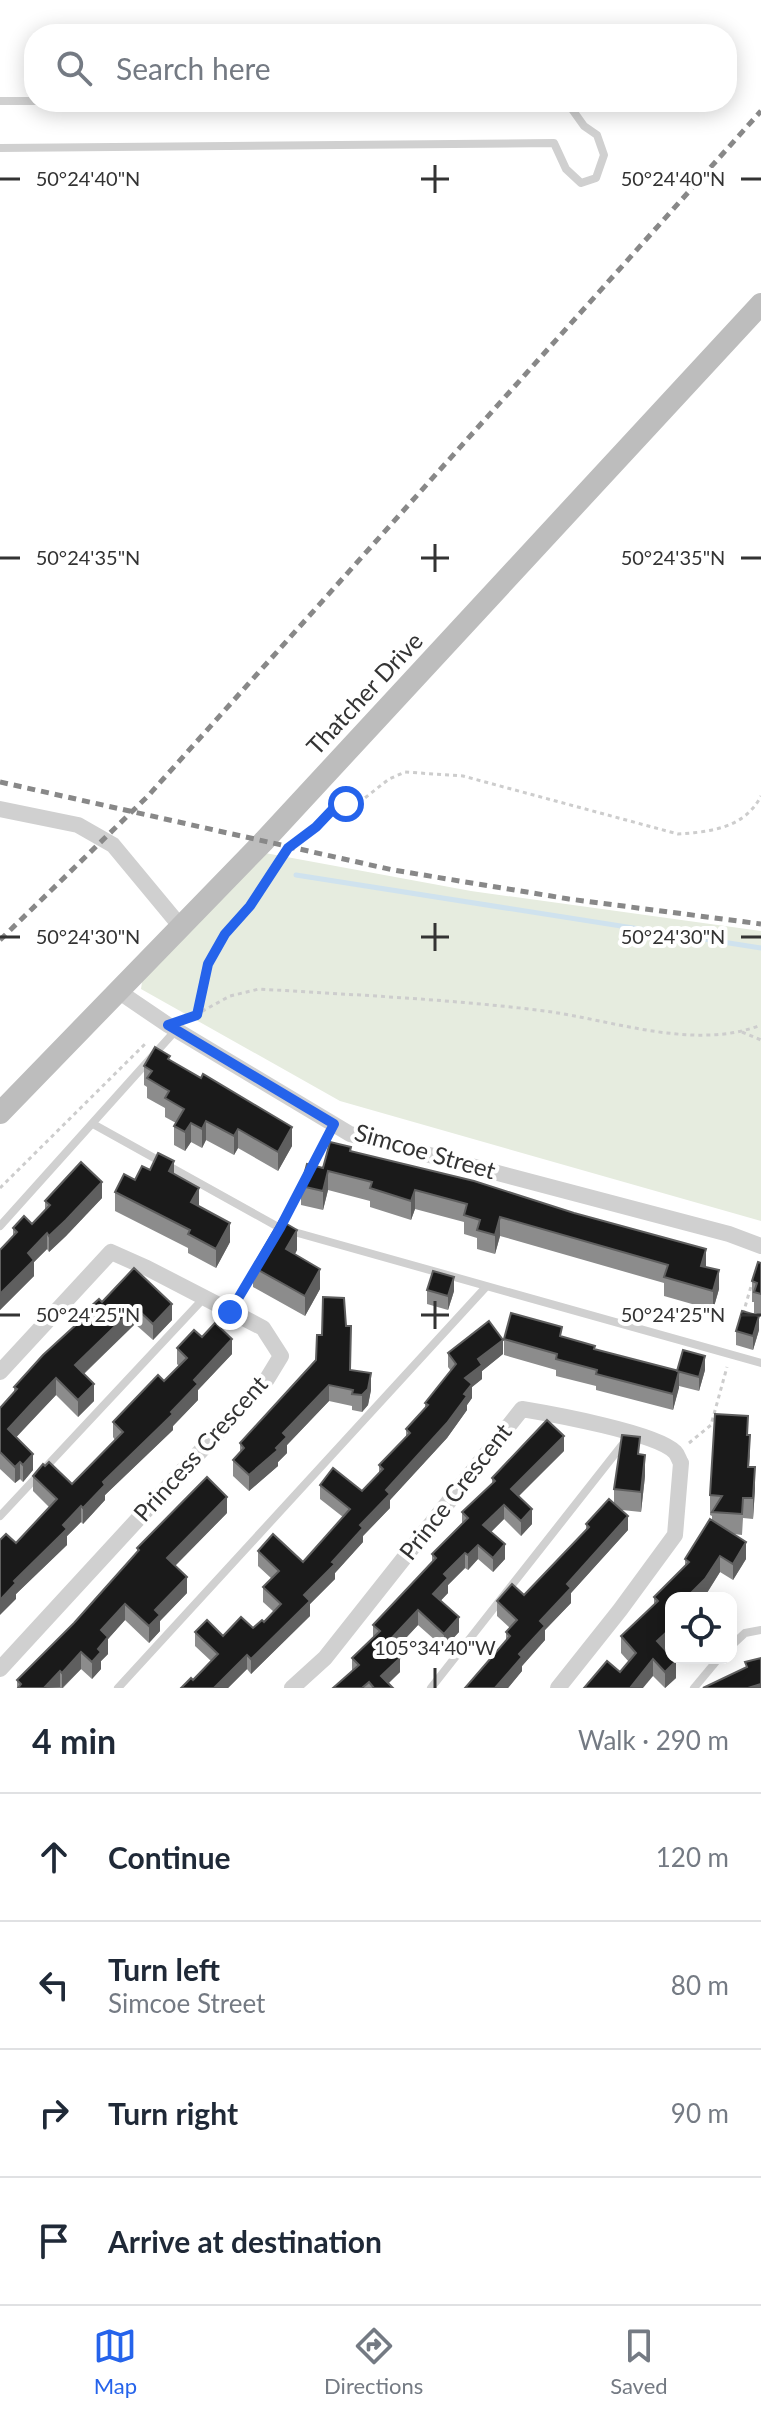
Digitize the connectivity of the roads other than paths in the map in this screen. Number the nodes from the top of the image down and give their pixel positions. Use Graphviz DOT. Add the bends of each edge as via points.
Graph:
graph roads {
  1 [pos="0,101"];
  2 [pos="24,101"];
  3 [pos="574,112"];
  4 [pos="0,148"];
  5 [pos="761,304"];
  6 [pos="0,809"];
  7 [pos="181,927"];
  8 [pos="118,991"];
  9 [pos="172,1027"];
  10 [pos="0,1113"];
  11 [pos="93,1124"];
  12 [pos="0,1226"];
  13 [pos="280,1228"];
  14 [pos="273,1240"];
  15 [pos="761,1246"];
  16 [pos="259,1264"];
  17 [pos="485,1288"];
  18 [pos="204,1298"];
  19 [pos="230,1312"];
  20 [pos="761,1363"];
  21 [pos="0,1372"];
  22 [pos="631,1433"];
  23 [pos="0,1516"];
  24 [pos="761,1630"];
  25 [pos="737,1640"];
  26 [pos="714,1664"];
  27 [pos="0,1669"];
  28 [pos="118,1688"];
  29 [pos="292,1688"];
  30 [pos="431,1688"];
  31 [pos="558,1688"];
  32 [pos="694,1688"];
  1 -- 2 [label="lane"];
  3 -- 4 [label="lane" via="597,135 604,155 596,178 581,183 566,169 554,143"];
  5 -- 7 [label="main road, Thatcher Drive"];
  6 -- 7 [label="street" via="78,825 113,845"];
  7 -- 8 [label="main road, Thatcher Drive"];
  8 -- 9 [label="street, Simcoe Street"];
  8 -- 10 [label="main road, Thatcher Drive"];
  9 -- 11 [label="lane"];
  9 -- 15 [label="street, Simcoe Street" via="350,1134"];
  11 -- 12 [label="lane"];
  11 -- 13 [label="lane"];
  13 -- 14 [label="lane"];
  13 -- 17 [label="lane"];
  16 -- 19 [label="lane"];
  17 -- 20 [label="lane"];
  17 -- 28 [label="lane"];
  18 -- 19 [label="street, Princess Crescent"];
  18 -- 21 [label="street, Princess Crescent" via="111,1252"];
  18 -- 23 [label="lane"];
  19 -- 27 [label="street, Princess Crescent" via="263,1328 281,1356 267,1379"];
  22 -- 29 [label="street, Prince Crescent" via="522,1409 325,1658"];
  22 -- 30 [label="lane"];
  22 -- 31 [label="street, Prince Crescent" via="677,1453 681,1463 675,1535"];
  24 -- 25 [label="lane"];
  26 -- 32 [label="lane"];
}
